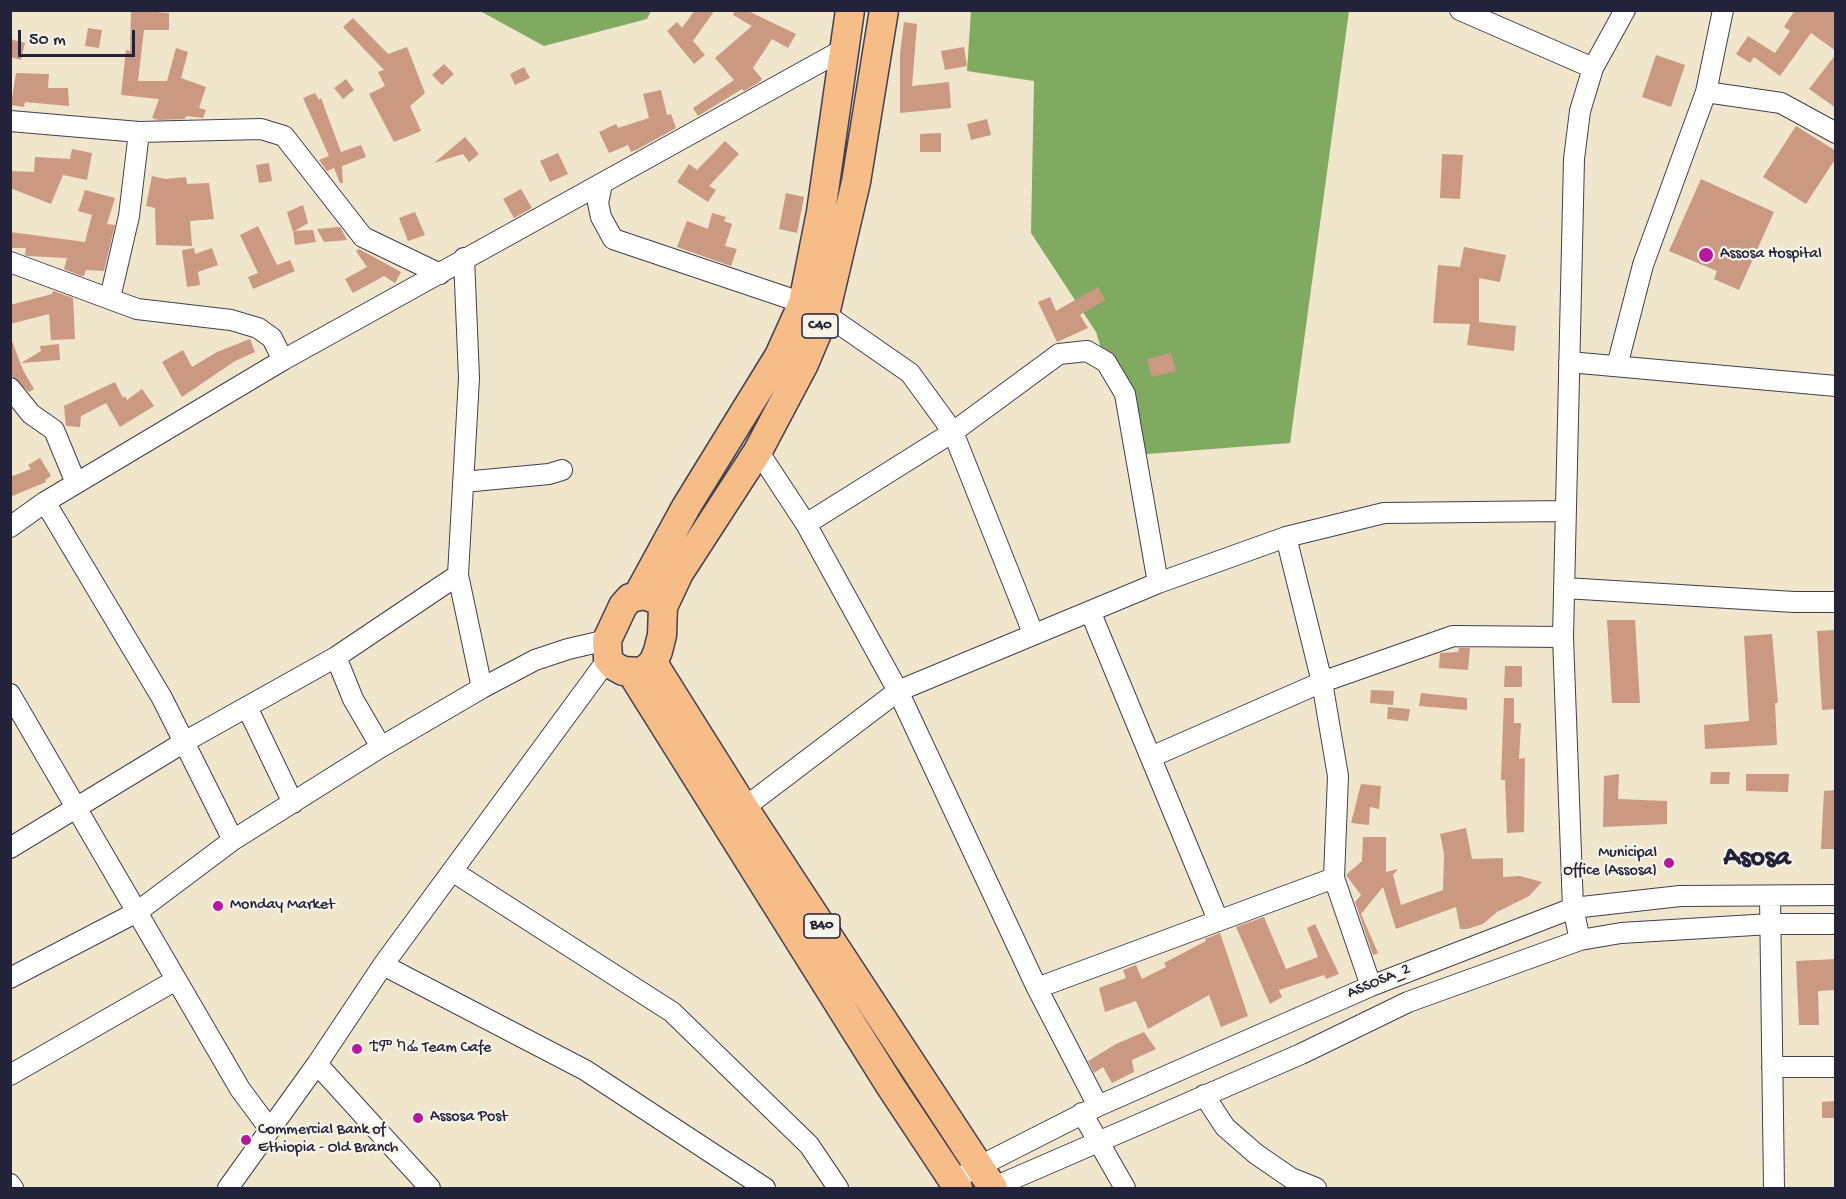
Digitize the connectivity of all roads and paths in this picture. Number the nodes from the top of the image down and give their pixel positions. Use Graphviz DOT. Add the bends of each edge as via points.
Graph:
graph roads {
  1 [pos="850,10"];
  2 [pos="884,10"];
  3 [pos="1460,10"];
  4 [pos="1625,10"];
  5 [pos="1723,10"];
  6 [pos="844,49"];
  7 [pos="1593,68"];
  8 [pos="1706,92"];
  9 [pos="10,122"];
  10 [pos="139,132"];
  11 [pos="1836,133"];
  12 [pos="602,184"];
  13 [pos="821,212"];
  14 [pos="849,215"];
  15 [pos="464,258"];
  16 [pos="10,262"];
  17 [pos="440,274"];
  18 [pos="110,298"];
  19 [pos="814,309"];
  20 [pos="283,360"];
  21 [pos="1569,362"];
  22 [pos="1617,366"];
  23 [pos="1836,386"];
  24 [pos="10,388"];
  25 [pos="953,432"];
  26 [pos="758,450"];
  27 [pos="562,470"];
  28 [pos="463,482"];
  29 [pos="76,483"];
  30 [pos="45,501"];
  31 [pos="1566,511"];
  32 [pos="806,524"];
  33 [pos="10,527"];
  34 [pos="1286,537"];
  35 [pos="458,574"];
  36 [pos="1158,583"];
  37 [pos="1565,588"];
  38 [pos="650,601"];
  39 [pos="1836,602"];
  40 [pos="1090,611"];
  41 [pos="1033,633"];
  42 [pos="1563,637"];
  43 [pos="336,657"];
  44 [pos="625,658"];
  45 [pos="1322,682"];
  46 [pos="482,688"];
  47 [pos="898,691"];
  48 [pos="10,694"];
  49 [pos="246,707"];
  50 [pos="186,741"];
  51 [pos="381,747"];
  52 [pos="1151,756"];
  53 [pos="292,803"];
  54 [pos="76,807"];
  55 [pos="734,815"];
  56 [pos="233,840"];
  57 [pos="10,848"];
  58 [pos="452,871"];
  59 [pos="1334,878"];
  60 [pos="1836,895"];
  61 [pos="1770,896"];
  62 [pos="1573,908"];
  63 [pos="137,912"];
  64 [pos="1218,921"];
  65 [pos="1771,924"];
  66 [pos="1836,924"];
  67 [pos="1580,940"];
  68 [pos="383,965"];
  69 [pos="10,978"];
  70 [pos="176,980"];
  71 [pos="1371,986"];
  72 [pos="1037,988"];
  73 [pos="317,1064"];
  74 [pos="1772,1067"];
  75 [pos="1836,1067"];
  76 [pos="10,1075"];
  77 [pos="1204,1095"];
  78 [pos="1090,1109"];
  79 [pos="269,1128"];
  80 [pos="1098,1142"];
  81 [pos="989,1182"];
  82 [pos="10,1184"];
  83 [pos="954,1186"];
  84 [pos="13,1188"];
  85 [pos="228,1188"];
  86 [pos="430,1188"];
  87 [pos="765,1188"];
  88 [pos="838,1188"];
  89 [pos="1125,1188"];
  90 [pos="1316,1188"];
  91 [pos="1774,1188"];
  1 -- 6 [label="highway, C40"];
  2 -- 14 [label="highway, C40"];
  3 -- 7 [label="street"];
  4 -- 7 [label="street"];
  5 -- 8 [label="street"];
  6 -- 12 [label="street"];
  6 -- 13 [label="highway, C40"];
  7 -- 21 [label="street" via="1580,111 1574,159"];
  8 -- 11 [label="street" via="1781,103"];
  8 -- 22 [label="street" via="1642,265"];
  9 -- 10 [label="street"];
  10 -- 17 [label="street" via="261,129 284,136 363,237"];
  10 -- 18 [label="street" via="129,216"];
  12 -- 15 [label="street"];
  12 -- 19 [label="street" via="598,202 601,218 613,239"];
  13 -- 14 [label="highway"];
  13 -- 19 [label="highway, C40"];
  14 -- 19 [label="highway, C40"];
  15 -- 17 [label="street"];
  15 -- 28 [label="street" via="468,378"];
  16 -- 18 [label="street"];
  17 -- 20 [label="street"];
  18 -- 20 [label="street" via="137,309 231,320 258,328 272,338"];
  19 -- 25 [label="street" via="910,373"];
  19 -- 26 [label="highway, C40" via="804,363"];
  19 -- 38 [label="highway, C40" via="779,356 686,507"];
  20 -- 29 [label="street"];
  21 -- 22 [label="street"];
  21 -- 31 [label="street"];
  22 -- 23 [label="street"];
  24 -- 29 [label="street" via="31,414 54,430"];
  25 -- 32 [label="street"];
  25 -- 36 [label="street" via="1059,354 1087,351 1106,362 1125,394"];
  25 -- 41 [label="street"];
  26 -- 32 [label="street"];
  26 -- 38 [label="highway, C40" via="679,573"];
  27 -- 28 [label="street"];
  28 -- 35 [label="street"];
  29 -- 30 [label="street"];
  30 -- 33 [label="street"];
  30 -- 50 [label="street"];
  31 -- 34 [label="street" via="1384,513"];
  31 -- 37 [label="street"];
  32 -- 47 [label="street"];
  34 -- 36 [label="street"];
  34 -- 45 [label="street"];
  35 -- 43 [label="street"];
  35 -- 46 [label="street"];
  36 -- 40 [label="street"];
  37 -- 39 [label="street"];
  37 -- 42 [label="street"];
  38 -- 44 [label="highway" via="662,635"];
  38 -- 44 [label="highway" via="630,598 623,606"];
  40 -- 41 [label="street"];
  40 -- 52 [label="street"];
  41 -- 47 [label="street"];
  42 -- 45 [label="street" via="1453,636"];
  42 -- 62 [label="street"];
  43 -- 49 [label="street"];
  43 -- 51 [label="street" via="352,699"];
  44 -- 46 [label="street" via="568,649 535,660"];
  44 -- 55 [label="highway, B40"];
  44 -- 58 [label="street"];
  45 -- 52 [label="street"];
  45 -- 59 [label="street" via="1338,776"];
  46 -- 51 [label="street"];
  47 -- 55 [label="street"];
  47 -- 72 [label="street"];
  48 -- 54 [label="street"];
  49 -- 50 [label="street"];
  49 -- 53 [label="street"];
  50 -- 54 [label="street"];
  50 -- 56 [label="street"];
  51 -- 53 [label="street"];
  52 -- 64 [label="street"];
  53 -- 56 [label="street"];
  54 -- 57 [label="street"];
  54 -- 63 [label="street"];
  55 -- 81 [label="highway, B40"];
  55 -- 83 [label="highway, B40"];
  56 -- 63 [label="street"];
  58 -- 68 [label="street"];
  58 -- 88 [label="street" via="672,1012 809,1145"];
  59 -- 64 [label="street"];
  59 -- 71 [label="street"];
  60 -- 61 [label="street, ASSOSA_2"];
  61 -- 62 [label="street, ASSOSA_2" via="1680,896"];
  61 -- 65 [label="street"];
  62 -- 67 [label="street"];
  62 -- 71 [label="street, ASSOSA_2"];
  63 -- 69 [label="street"];
  63 -- 70 [label="street"];
  64 -- 72 [label="street"];
  65 -- 66 [label="street, ASSOSA_2"];
  65 -- 67 [label="street, ASSOSA_2" via="1621,933"];
  65 -- 74 [label="street"];
  67 -- 77 [label="street, ASSOSA_2" via="1408,1002"];
  68 -- 73 [label="street"];
  68 -- 87 [label="street" via="585,1071"];
  70 -- 76 [label="street"];
  70 -- 79 [label="street" via="240,1089"];
  71 -- 78 [label="street, ASSOSA_2"];
  72 -- 78 [label="street"];
  73 -- 79 [label="street"];
  73 -- 86 [label="street"];
  74 -- 75 [label="street"];
  74 -- 91 [label="street"];
  77 -- 80 [label="street, ASSOSA_2"];
  77 -- 90 [label="street" via="1225,1127 1256,1154 1291,1178"];
  78 -- 80 [label="street"];
  78 -- 81 [label="street, ASSOSA_2"];
  79 -- 85 [label="street"];
  80 -- 81 [label="street, ASSOSA_2"];
  80 -- 89 [label="street"];
  81 -- 83 [label="street, ASSOSA_2"];
  82 -- 84 [label="street"];
}
